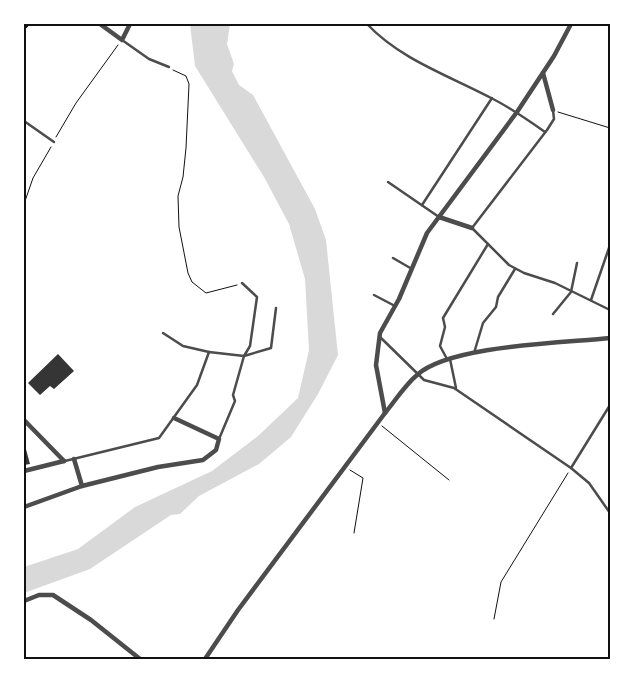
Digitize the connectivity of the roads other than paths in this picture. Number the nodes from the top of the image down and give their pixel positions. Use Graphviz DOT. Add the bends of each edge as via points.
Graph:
graph roads {
  1 [pos="100,24"];
  2 [pos="130,24"];
  3 [pos="368,24"];
  4 [pos="571,24"];
  5 [pos="122,40"];
  6 [pos="169,66"];
  7 [pos="543,72"];
  8 [pos="492,98"];
  9 [pos="553,110"];
  10 [pos="516,112"];
  11 [pos="24,121"];
  12 [pos="545,132"];
  13 [pos="54,142"];
  14 [pos="388,182"];
  15 [pos="422,205"];
  16 [pos="439,216"];
  17 [pos="472,228"];
  18 [pos="488,244"];
  19 [pos="610,245"];
  20 [pos="393,258"];
  21 [pos="577,263"];
  22 [pos="412,269"];
  23 [pos="515,269"];
  24 [pos="242,283"];
  25 [pos="571,292"];
  26 [pos="374,294"];
  27 [pos="590,301"];
  28 [pos="395,306"];
  29 [pos="276,308"];
  30 [pos="610,310"];
  31 [pos="553,314"];
  32 [pos="163,333"];
  33 [pos="380,337"];
  34 [pos="610,338"];
  35 [pos="209,352"];
  36 [pos="474,353"];
  37 [pos="244,356"];
  38 [pos="448,358"];
  39 [pos="417,375"];
  40 [pos="456,390"];
  41 [pos="610,405"];
  42 [pos="385,413"];
  43 [pos="174,418"];
  44 [pos="24,420"];
  45 [pos="220,438"];
  46 [pos="74,459"];
  47 [pos="64,462"];
  48 [pos="571,468"];
  49 [pos="24,471"];
  50 [pos="82,486"];
  51 [pos="24,507"];
  52 [pos="610,513"];
  53 [pos="24,601"];
  54 [pos="140,659"];
  55 [pos="205,659"];
  1 -- 5 [label="street"];
  2 -- 5 [label="street"];
  3 -- 8 [label="lane" via="390,44 424,65"];
  4 -- 7 [label="street"];
  5 -- 6 [label="lane" via="149,58"];
  7 -- 9 [label="street"];
  7 -- 10 [label="street"];
  8 -- 10 [label="lane"];
  8 -- 15 [label="lane"];
  9 -- 12 [label="lane" via="554,119"];
  10 -- 12 [label="lane"];
  10 -- 16 [label="street"];
  11 -- 13 [label="lane"];
  12 -- 17 [label="lane"];
  14 -- 15 [label="lane"];
  15 -- 16 [label="lane"];
  16 -- 17 [label="street"];
  16 -- 22 [label="street" via="427,233"];
  17 -- 18 [label="lane"];
  18 -- 23 [label="lane"];
  18 -- 38 [label="lane" via="443,318 445,327 440,346"];
  19 -- 27 [label="lane"];
  20 -- 22 [label="lane"];
  21 -- 25 [label="lane"];
  22 -- 28 [label="street"];
  23 -- 25 [label="lane"];
  23 -- 36 [label="lane" via="498,297 496,307 483,323"];
  24 -- 37 [label="lane" via="257,297 250,346"];
  25 -- 27 [label="lane"];
  25 -- 31 [label="lane"];
  26 -- 28 [label="lane"];
  27 -- 30 [label="lane"];
  28 -- 33 [label="street"];
  29 -- 37 [label="lane" via="271,348"];
  32 -- 35 [label="lane" via="183,346"];
  33 -- 39 [label="lane"];
  33 -- 42 [label="street" via="376,365"];
  34 -- 36 [label="street"];
  35 -- 37 [label="lane"];
  35 -- 43 [label="lane" via="197,385"];
  36 -- 38 [label="street"];
  37 -- 45 [label="lane" via="233,395 235,401"];
  38 -- 39 [label="street"];
  38 -- 40 [label="lane"];
  39 -- 40 [label="lane"];
  39 -- 42 [label="street"];
  40 -- 48 [label="lane"];
  41 -- 48 [label="lane"];
  42 -- 55 [label="street"];
  43 -- 45 [label="street"];
  43 -- 46 [label="lane" via="159,438"];
  44 -- 47 [label="street"];
  45 -- 50 [label="street" via="216,450 203,460 158,467"];
  46 -- 47 [label="lane"];
  46 -- 50 [label="street"];
  47 -- 49 [label="street"];
  48 -- 52 [label="lane" via="589,484"];
  50 -- 51 [label="street"];
  53 -- 54 [label="street" via="39,595 53,595"];
}
